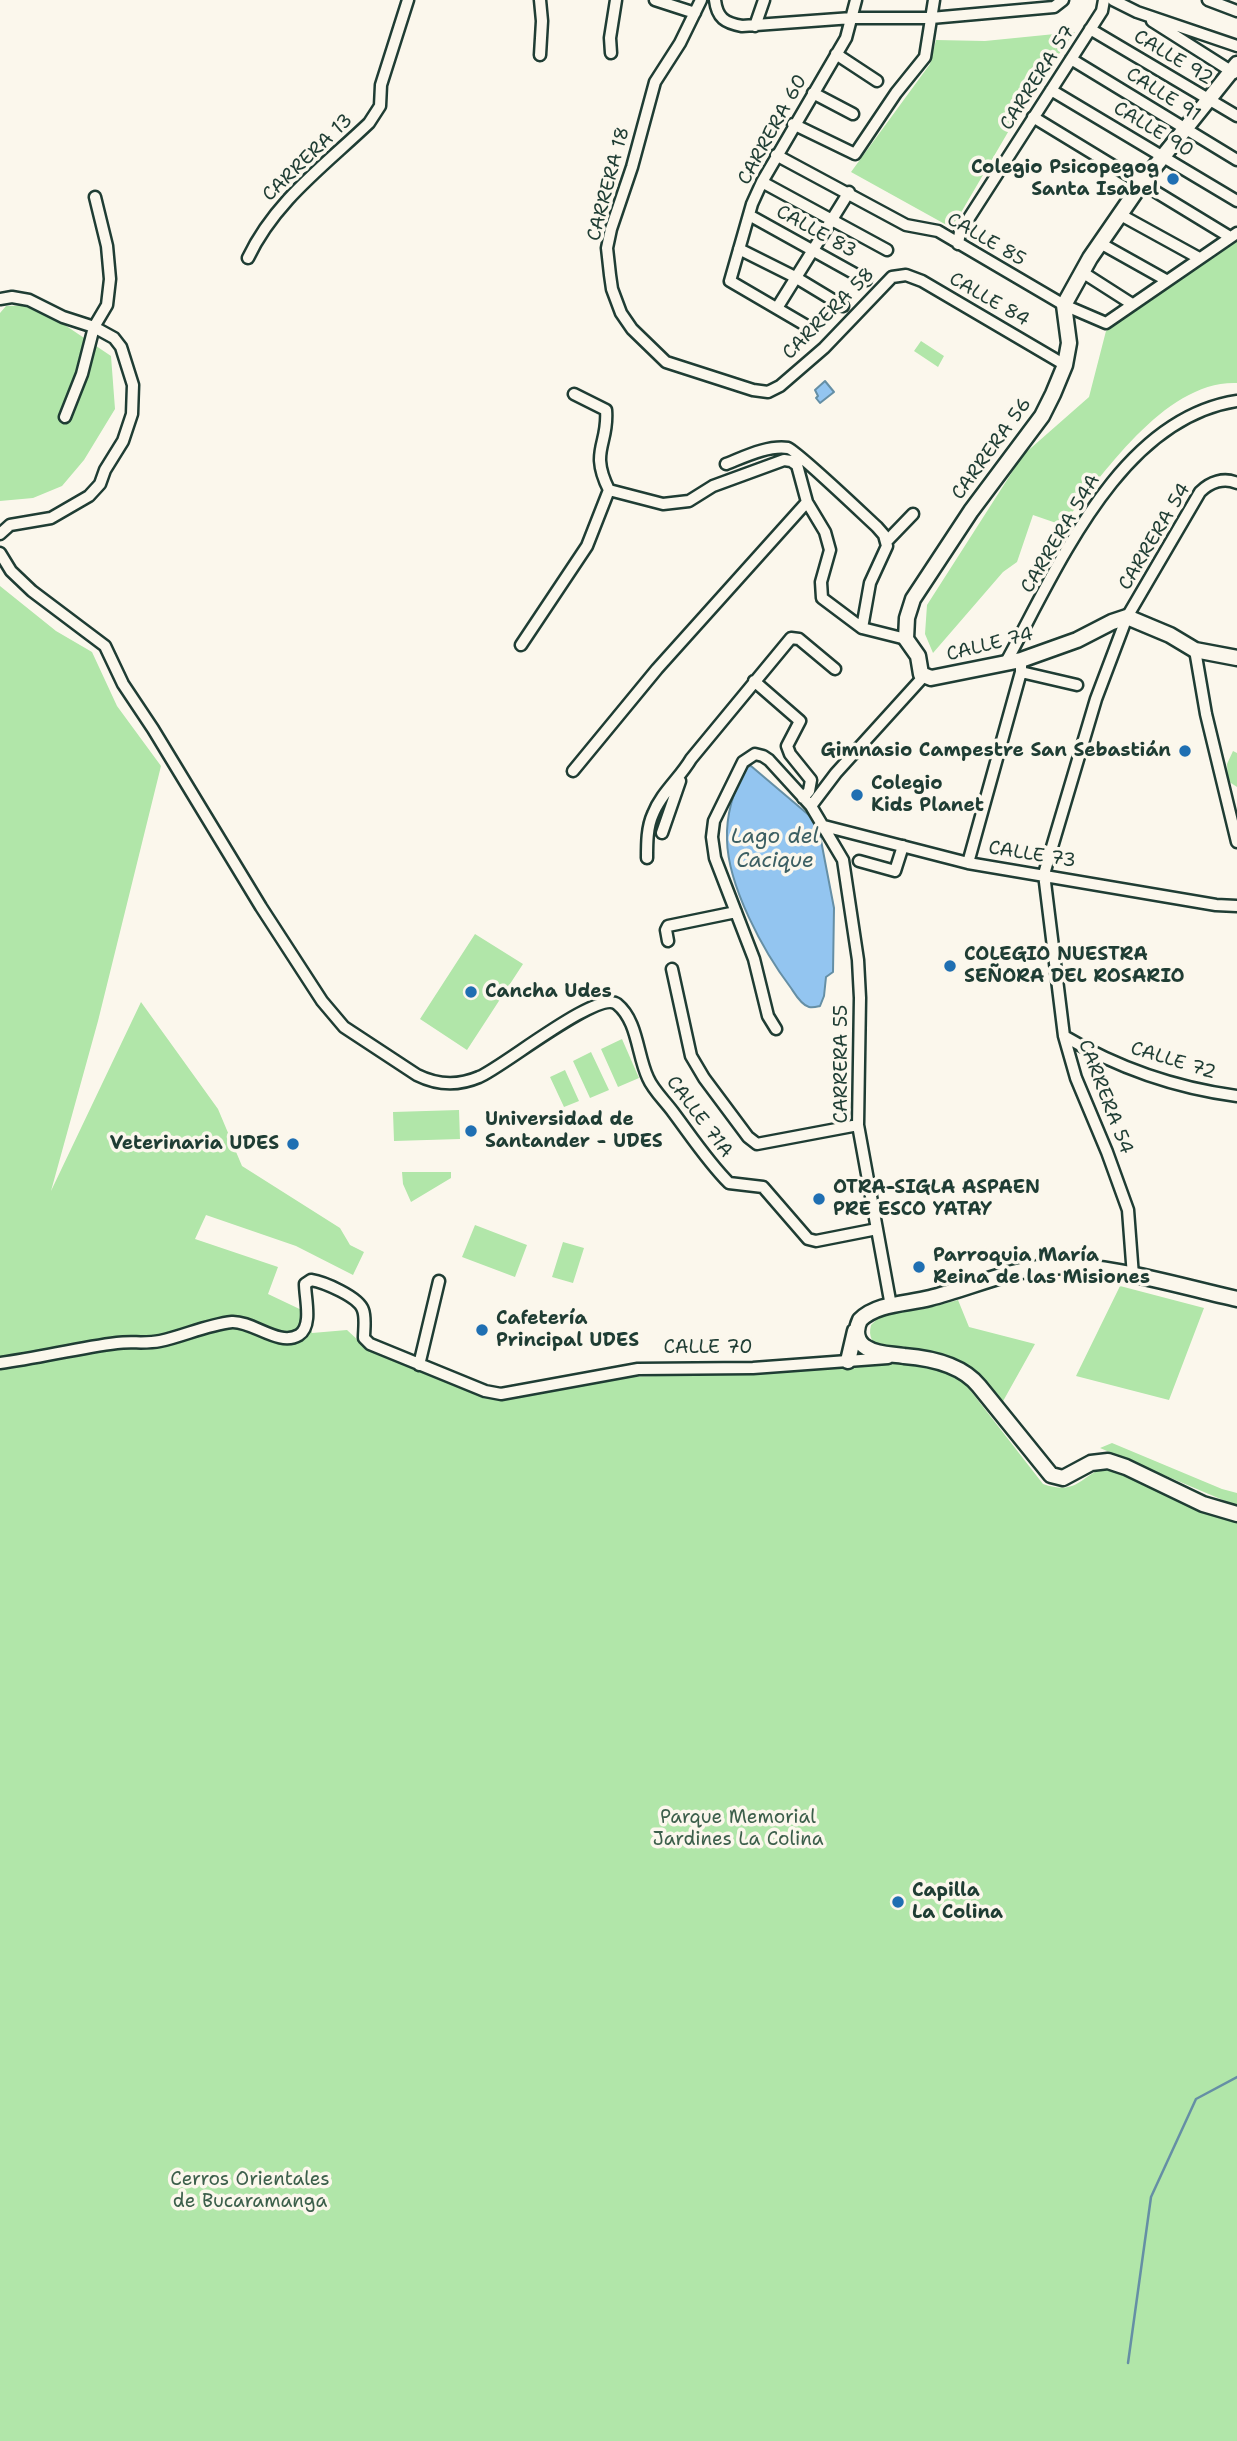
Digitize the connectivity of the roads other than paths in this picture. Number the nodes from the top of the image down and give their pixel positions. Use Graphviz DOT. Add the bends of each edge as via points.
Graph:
graph roads {
  1 [pos="408,0"];
  2 [pos="540,0"];
  3 [pos="616,0"];
  4 [pos="656,0"];
  5 [pos="701,0"];
  6 [pos="715,0"];
  7 [pos="764,0"];
  8 [pos="856,0"];
  9 [pos="934,0"];
  10 [pos="1007,0"];
  11 [pos="1063,0"];
  12 [pos="1208,0"];
  13 [pos="1107,1"];
  14 [pos="1237,11"];
  15 [pos="1005,12"];
  16 [pos="1137,12"];
  17 [pos="695,13"];
  18 [pos="852,18"];
  19 [pos="931,19"];
  20 [pos="755,26"];
  21 [pos="1090,29"];
  22 [pos="1237,46"];
  23 [pos="611,53"];
  24 [pos="836,54"];
  25 [pos="541,55"];
  26 [pos="1071,59"];
  27 [pos="1235,70"];
  28 [pos="877,81"];
  29 [pos="1051,90"];
  30 [pos="813,93"];
  31 [pos="1210,100"];
  32 [pos="853,114"];
  33 [pos="1237,116"];
  34 [pos="1033,117"];
  35 [pos="793,124"];
  36 [pos="1185,129"];
  37 [pos="776,155"];
  38 [pos="1163,156"];
  39 [pos="1237,160"];
  40 [pos="762,182"];
  41 [pos="1141,184"];
  42 [pos="849,192"];
  43 [pos="95,197"];
  44 [pos="1237,201"];
  45 [pos="1119,214"];
  46 [pos="749,215"];
  47 [pos="830,220"];
  48 [pos="1234,235"];
  49 [pos="1100,243"];
  50 [pos="958,244"];
  51 [pos="739,249"];
  52 [pos="813,249"];
  53 [pos="887,250"];
  54 [pos="248,258"];
  55 [pos="1199,258"];
  56 [pos="1082,272"];
  57 [pos="795,277"];
  58 [pos="892,277"];
  59 [pos="866,279"];
  60 [pos="1166,280"];
  61 [pos="0,299"];
  62 [pos="1132,304"];
  63 [pos="1064,305"];
  64 [pos="843,306"];
  65 [pos="777,308"];
  66 [pos="807,326"];
  67 [pos="94,327"];
  68 [pos="674,365"];
  69 [pos="1065,365"];
  70 [pos="574,394"];
  71 [pos="1237,401"];
  72 [pos="65,417"];
  73 [pos="726,464"];
  74 [pos="1235,479"];
  75 [pos="609,490"];
  76 [pos="807,502"];
  77 [pos="913,514"];
  78 [pos="0,534"];
  79 [pos="886,542"];
  80 [pos="0,553"];
  81 [pos="1127,617"];
  82 [pos="862,628"];
  83 [pos="906,639"];
  84 [pos="521,645"];
  85 [pos="1195,650"];
  86 [pos="1237,658"];
  87 [pos="1005,664"];
  88 [pos="1021,666"];
  89 [pos="835,669"];
  90 [pos="924,676"];
  91 [pos="754,681"];
  92 [pos="1077,685"];
  93 [pos="573,771"];
  94 [pos="682,774"];
  95 [pos="804,798"];
  96 [pos="824,826"];
  97 [pos="663,832"];
  98 [pos="1237,842"];
  99 [pos="903,846"];
  100 [pos="647,858"];
  101 [pos="859,861"];
  102 [pos="968,863"];
  103 [pos="1044,874"];
  104 [pos="1237,906"];
  105 [pos="736,912"];
  106 [pos="668,941"];
  107 [pos="672,969"];
  108 [pos="776,1028"];
  109 [pos="1064,1036"];
  110 [pos="1237,1096"];
  111 [pos="858,1125"];
  112 [pos="877,1229"];
  113 [pos="1133,1276"];
  114 [pos="439,1281"];
  115 [pos="1237,1299"];
  116 [pos="891,1306"];
  117 [pos="875,1310"];
  118 [pos="857,1327"];
  119 [pos="881,1353"];
  120 [pos="909,1356"];
  121 [pos="848,1361"];
  122 [pos="0,1363"];
  123 [pos="419,1365"];
  124 [pos="1237,1514"];
  1 -- 54 [label="street, CARRERA 13" via="381,85 380,106 369,123 279,207"];
  2 -- 25 [label="street"];
  3 -- 23 [label="street"];
  4 -- 17 [label="street"];
  5 -- 17 [label="street, CARRERA 18"];
  6 -- 20 [label="street" via="725,22"];
  7 -- 20 [label="street"];
  8 -- 18 [label="street, CARRERA 60"];
  9 -- 19 [label="street"];
  10 -- 15 [label="street"];
  11 -- 15 [label="street" via="1054,7"];
  12 -- 14 [label="street"];
  13 -- 16 [label="street"];
  13 -- 21 [label="street, CARRERA 57"];
  15 -- 19 [label="street"];
  16 -- 22 [label="street"];
  16 -- 27 [label="street"];
  17 -- 68 [label="street, CARRERA 18" via="655,82 607,248 617,307 632,329"];
  18 -- 19 [label="street"];
  18 -- 20 [label="street"];
  18 -- 24 [label="street, CARRERA 60"];
  19 -- 35 [label="street" via="925,57 855,154"];
  21 -- 26 [label="street, CARRERA 57"];
  21 -- 31 [label="street, CALLE 92"];
  24 -- 28 [label="street"];
  24 -- 30 [label="street, CARRERA 60"];
  26 -- 29 [label="street, CARRERA 57"];
  26 -- 36 [label="street, CALLE 91"];
  27 -- 31 [label="street"];
  29 -- 34 [label="street, CARRERA 57"];
  29 -- 38 [label="street, CALLE 90"];
  30 -- 32 [label="street"];
  30 -- 35 [label="street, CARRERA 60"];
  31 -- 33 [label="street, CALLE 92"];
  31 -- 36 [label="street"];
  34 -- 41 [label="street"];
  34 -- 50 [label="street, CARRERA 57" via="960,232"];
  35 -- 37 [label="street, CARRERA 60"];
  36 -- 38 [label="street"];
  36 -- 39 [label="street, CALLE 91"];
  37 -- 40 [label="street, CARRERA 60"];
  37 -- 42 [label="street, CALLE 85"];
  38 -- 41 [label="street"];
  38 -- 44 [label="street, CALLE 90"];
  40 -- 46 [label="street, CARRERA 60"];
  40 -- 47 [label="street"];
  41 -- 45 [label="street"];
  41 -- 48 [label="street"];
  42 -- 47 [label="street"];
  42 -- 50 [label="street, CALLE 85" via="906,225 933,229"];
  43 -- 67 [label="street" via="110,279 107,305"];
  45 -- 49 [label="street"];
  45 -- 55 [label="street"];
  46 -- 51 [label="street, CARRERA 60"];
  46 -- 52 [label="street, CALLE 83"];
  47 -- 52 [label="street"];
  47 -- 53 [label="street"];
  48 -- 55 [label="street"];
  49 -- 56 [label="street"];
  49 -- 60 [label="street"];
  50 -- 63 [label="street, CALLE 85"];
  51 -- 57 [label="street"];
  51 -- 65 [label="street, CARRERA 60" via="730,281"];
  52 -- 57 [label="street"];
  52 -- 59 [label="street, CALLE 83"];
  55 -- 60 [label="street"];
  56 -- 62 [label="street"];
  56 -- 63 [label="street"];
  57 -- 64 [label="street"];
  57 -- 65 [label="street"];
  58 -- 68 [label="street, CARRERA 58" via="824,348 768,392"];
  58 -- 69 [label="street, CALLE 84" via="906,275 922,281"];
  60 -- 62 [label="street"];
  61 -- 67 [label="street" via="29,300"];
  62 -- 63 [label="street, CALLE 85" via="1104,323"];
  63 -- 69 [label="street, CARRERA 56" via="1069,344"];
  65 -- 66 [label="street"];
  67 -- 72 [label="street"];
  67 -- 78 [label="street" via="121,347 133,385 132,414 124,441 89,496 51,518 10,525"];
  69 -- 83 [label="street, CARRERA 56" via="1042,416 918,588 907,618"];
  70 -- 75 [label="street" via="606,410 598,460"];
  71 -- 87 [label="street, CARRERA 54A" via="1213,405 1169,428 1104,490"];
  73 -- 79 [label="street" via="764,451 796,451 877,527"];
  74 -- 81 [label="street, CARRERA 54" via="1213,482 1200,492"];
  75 -- 76 [label="street" via="663,504 689,501 713,486 784,460 797,465"];
  75 -- 84 [label="street" via="587,546"];
  76 -- 82 [label="street" via="830,550 820,594"];
  76 -- 93 [label="street" via="657,669"];
  77 -- 79 [label="street"];
  79 -- 82 [label="street" via="870,583"];
  80 -- 112 [label="street, CALLE 71A" via="32,592 106,646 123,684 261,907 344,1027 417,1075 452,1084 478,1077 599,1004 614,1002 634,1033 648,1078 729,1184 763,1186 808,1239"];
  81 -- 85 [label="street"];
  81 -- 88 [label="street, CALLE 74"];
  81 -- 103 [label="street, CARRERA 54" via="1096,699"];
  82 -- 83 [label="street"];
  83 -- 90 [label="street, CALLE 74" via="916,650"];
  85 -- 86 [label="street"];
  85 -- 98 [label="street"];
  87 -- 88 [label="street, CALLE 74"];
  87 -- 90 [label="street, CALLE 74"];
  88 -- 92 [label="street"];
  88 -- 102 [label="street"];
  89 -- 91 [label="street" via="794,637"];
  90 -- 95 [label="street" via="836,773"];
  91 -- 94 [label="street"];
  91 -- 95 [label="street" via="799,719 788,751 808,775 811,784"];
  94 -- 97 [label="street"];
  94 -- 100 [label="street" via="652,815"];
  95 -- 96 [label="street, CARRERA 55"];
  95 -- 105 [label="street, CARRERA 55" via="763,756 755,754 743,762 714,821 712,837 715,858"];
  96 -- 99 [label="street, CALLE 73"];
  96 -- 111 [label="street, CARRERA 55" via="843,860 858,960"];
  99 -- 101 [label="street" via="895,871"];
  99 -- 102 [label="street, CALLE 73"];
  102 -- 103 [label="street, CALLE 73"];
  103 -- 104 [label="street, CALLE 73"];
  103 -- 109 [label="street, CARRERA 54"];
  105 -- 106 [label="street" via="668,926"];
  105 -- 108 [label="street" via="768,1016"];
  107 -- 111 [label="street" via="691,1056 757,1144"];
  109 -- 110 [label="street, CALLE 72" via="1094,1054 1175,1084"];
  109 -- 113 [label="street, CARRERA 54" via="1128,1210"];
  111 -- 112 [label="street, CARRERA 55"];
  112 -- 116 [label="street, CARRERA 55"];
  113 -- 115 [label="street"];
  113 -- 116 [label="street" via="1082,1266 1049,1266"];
  114 -- 123 [label="street"];
  116 -- 117 [label="street"];
  117 -- 118 [label="street" via="863,1316"];
  117 -- 119 [label="street" via="866,1320 864,1338"];
  118 -- 119 [label="street" via="862,1345"];
  118 -- 121 [label="street"];
  119 -- 120 [label="street, CALLE 70"];
  120 -- 121 [label="street, CALLE 70"];
  120 -- 124 [label="street, CALLE 70" via="954,1368 974,1380 1051,1475 1063,1478 1091,1463 1108,1461 1203,1504"];
  121 -- 123 [label="street, CALLE 70" via="638,1369 501,1394"];
  122 -- 123 [label="street, CALLE 70" via="121,1342 160,1341 236,1322 294,1337 303,1332 307,1322 307,1281 326,1284 353,1299 363,1310 366,1342"];
}
